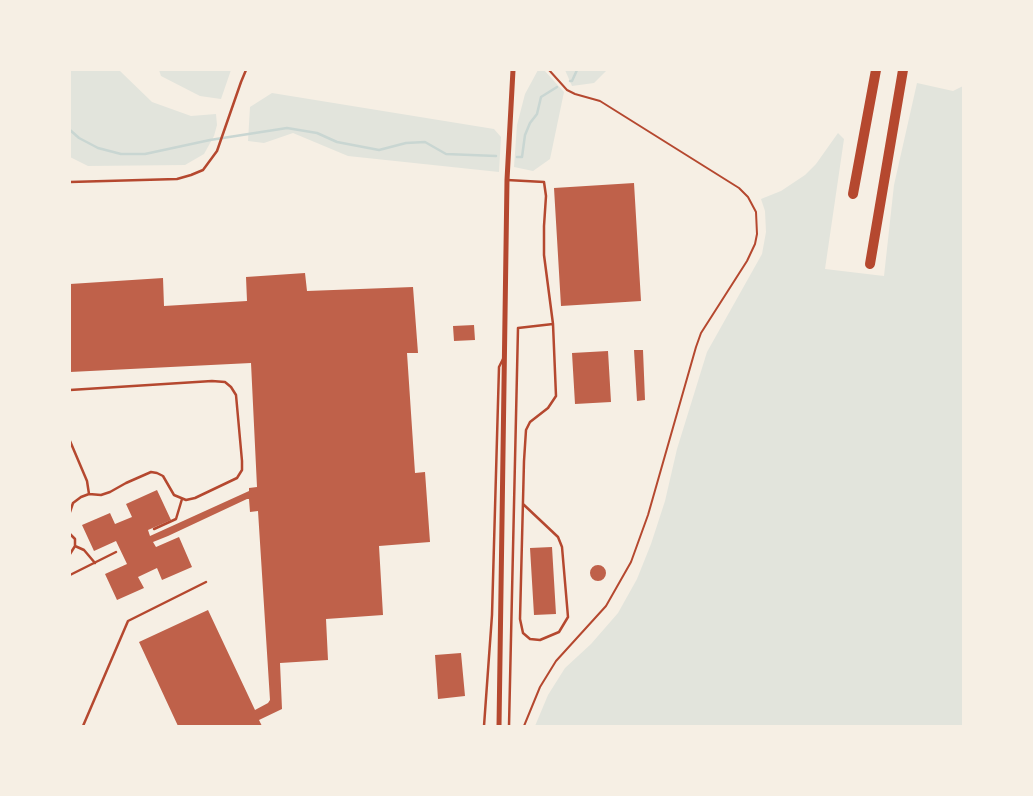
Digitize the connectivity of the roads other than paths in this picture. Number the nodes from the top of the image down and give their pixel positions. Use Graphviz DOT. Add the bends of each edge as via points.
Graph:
graph roads {
  1 [pos="246,70"];
  2 [pos="513,70"];
  3 [pos="876,70"];
  4 [pos="903,70"];
  5 [pos="507,180"];
  6 [pos="70,182"];
  7 [pos="853,194"];
  8 [pos="870,264"];
  9 [pos="552,324"];
  10 [pos="504,355"];
  11 [pos="70,390"];
  12 [pos="70,441"];
  13 [pos="89,494"];
  14 [pos="182,499"];
  15 [pos="523,504"];
  16 [pos="70,512"];
  17 [pos="154,529"];
  18 [pos="70,534"];
  19 [pos="75,546"];
  20 [pos="116,552"];
  21 [pos="70,554"];
  22 [pos="95,563"];
  23 [pos="70,575"];
  24 [pos="206,582"];
  25 [pos="83,726"];
  26 [pos="484,726"];
  27 [pos="499,726"];
  28 [pos="509,726"];
  1 -- 6 [label="lane" via="217,151 203,170 177,178"];
  2 -- 5 [label="street"];
  3 -- 7 [label="highway"];
  4 -- 8 [label="highway"];
  5 -- 9 [label="lane" via="544,182 544,255"];
  5 -- 10 [label="street"];
  9 -- 15 [label="lane" via="556,396 526,430"];
  9 -- 28 [label="lane" via="518,328"];
  10 -- 26 [label="lane" via="499,367 493,605"];
  10 -- 27 [label="street"];
  11 -- 14 [label="lane" via="212,381 225,382 231,387 236,394 242,470 237,478 195,498"];
  12 -- 13 [label="lane" via="87,481"];
  13 -- 14 [label="lane" via="110,492 151,472 164,476 174,495"];
  13 -- 16 [label="lane" via="73,503"];
  14 -- 17 [label="lane" via="176,519"];
  15 -- 15 [label="lane" via="520,619 523,633 530,639 540,640 559,632 568,617 562,547 558,536"];
  18 -- 19 [label="lane"];
  19 -- 21 [label="lane"];
  19 -- 22 [label="lane"];
  20 -- 22 [label="lane"];
  22 -- 23 [label="lane"];
  24 -- 25 [label="lane" via="128,621"];
}
